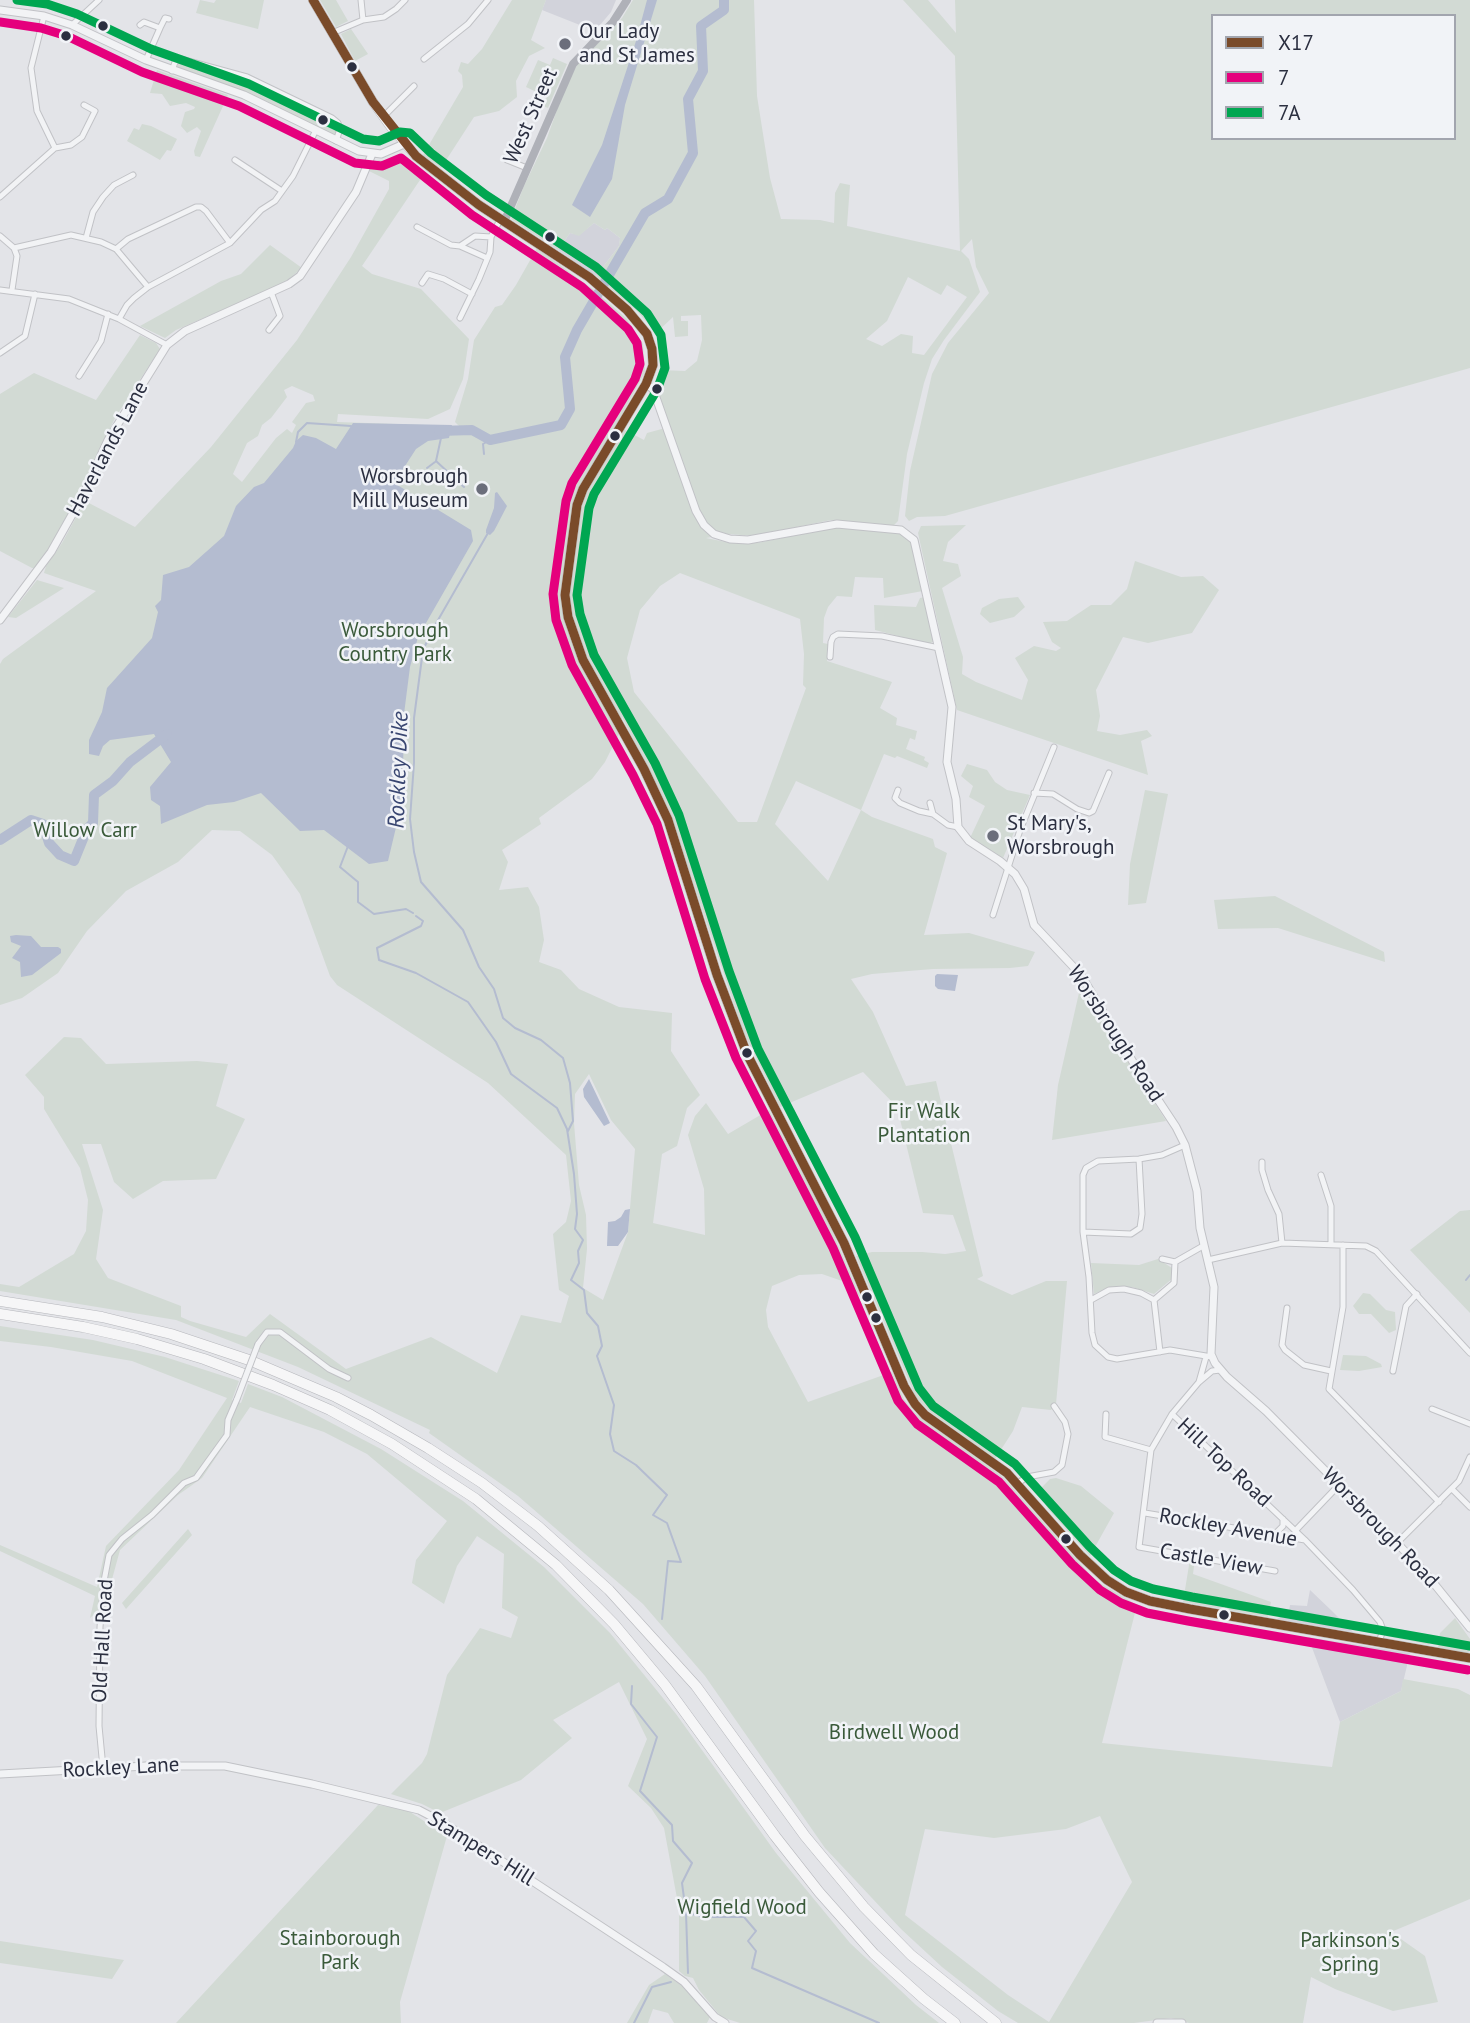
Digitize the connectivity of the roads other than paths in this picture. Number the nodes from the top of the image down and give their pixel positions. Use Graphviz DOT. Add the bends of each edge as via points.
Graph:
graph roads {
  1 [pos="97,0"];
  2 [pos="313,0"];
  3 [pos="361,0"];
  4 [pos="405,0"];
  5 [pos="488,0"];
  6 [pos="627,0"];
  7 [pos="0,10"];
  8 [pos="44,16"];
  9 [pos="169,19"];
  10 [pos="363,20"];
  11 [pos="140,24"];
  12 [pos="72,25"];
  13 [pos="160,28"];
  14 [pos="332,33"];
  15 [pos="424,59"];
  16 [pos="146,60"];
  17 [pos="172,71"];
  18 [pos="414,86"];
  19 [pos="85,105"];
  20 [pos="383,117"];
  21 [pos="316,130"];
  22 [pos="336,141"];
  23 [pos="404,144"];
  24 [pos="55,148"];
  25 [pos="372,154"];
  26 [pos="235,160"];
  27 [pos="507,160"];
  28 [pos="527,168"];
  29 [pos="133,175"];
  30 [pos="282,191"];
  31 [pos="0,197"];
  32 [pos="502,221"];
  33 [pos="416,227"];
  34 [pos="0,236"];
  35 [pos="491,237"];
  36 [pos="86,238"];
  37 [pos="230,243"];
  38 [pos="460,246"];
  39 [pos="14,248"];
  40 [pos="116,249"];
  41 [pos="487,258"];
  42 [pos="422,283"];
  43 [pos="148,287"];
  44 [pos="0,290"];
  45 [pos="12,290"];
  46 [pos="271,292"];
  47 [pos="35,294"];
  48 [pos="472,294"];
  49 [pos="108,314"];
  50 [pos="460,318"];
  51 [pos="119,319"];
  52 [pos="269,330"];
  53 [pos="167,345"];
  54 [pos="0,353"];
  55 [pos="79,376"];
  56 [pos="646,384"];
  57 [pos="0,620"];
  58 [pos="939,649"];
  59 [pos="830,657"];
  60 [pos="1054,747"];
  61 [pos="1109,774"];
  62 [pos="898,790"];
  63 [pos="1034,793"];
  64 [pos="930,803"];
  65 [pos="933,814"];
  66 [pos="958,827"];
  67 [pos="1008,867"];
  68 [pos="993,915"];
  69 [pos="1185,1145"];
  70 [pos="1139,1159"];
  71 [pos="1262,1163"];
  72 [pos="1321,1175"];
  73 [pos="1083,1231"];
  74 [pos="1282,1243"];
  75 [pos="1331,1244"];
  76 [pos="1343,1245"];
  77 [pos="1203,1246"];
  78 [pos="1162,1259"];
  79 [pos="1208,1260"];
  80 [pos="1175,1262"];
  81 [pos="1417,1294"];
  82 [pos="1091,1300"];
  83 [pos="1154,1300"];
  84 [pos="0,1301"];
  85 [pos="1287,1308"];
  86 [pos="0,1314"];
  87 [pos="1160,1352"];
  88 [pos="1470,1353"];
  89 [pos="1209,1357"];
  90 [pos="1220,1370"];
  91 [pos="1331,1371"];
  92 [pos="1393,1371"];
  93 [pos="348,1378"];
  94 [pos="1199,1382"];
  95 [pos="1054,1406"];
  96 [pos="1432,1409"];
  97 [pos="1106,1413"];
  98 [pos="1172,1414"];
  99 [pos="1470,1424"];
  100 [pos="1151,1450"];
  101 [pos="1470,1457"];
  102 [pos="1018,1483"];
  103 [pos="1339,1485"];
  104 [pos="1452,1489"];
  105 [pos="1439,1502"];
  106 [pos="1470,1507"];
  107 [pos="1145,1513"];
  108 [pos="1283,1519"];
  109 [pos="1295,1531"];
  110 [pos="1274,1535"];
  111 [pos="1305,1541"];
  112 [pos="1397,1543"];
  113 [pos="1275,1571"];
  114 [pos="1470,1628"];
  115 [pos="1379,1642"];
  116 [pos="1470,1658"];
  117 [pos="103,1768"];
  118 [pos="242,1769"];
  119 [pos="0,1774"];
  120 [pos="725,2023"];
  121 [pos="955,2023"];
  122 [pos="996,2023"];
  123 [pos="1157,2023"];
  124 [pos="1182,2023"];
  1 -- 12 [label="street"];
  2 -- 14 [label="highway"];
  3 -- 10 [label="street"];
  4 -- 10 [label="street" via="384,17"];
  5 -- 15 [label="street" via="468,24"];
  6 -- 28 [label="main road, West Street" via="573,64"];
  7 -- 8 [label="street"];
  8 -- 12 [label="street"];
  8 -- 24 [label="street" via="31,68 37,111"];
  9 -- 13 [label="street" via="165,18"];
  10 -- 14 [label="street"];
  11 -- 13 [label="street"];
  12 -- 16 [label="street"];
  13 -- 16 [label="street"];
  14 -- 20 [label="highway"];
  16 -- 17 [label="street"];
  17 -- 21 [label="street" via="244,95"];
  17 -- 22 [label="street" via="181,58 247,78 332,118 340,129"];
  18 -- 20 [label="street"];
  19 -- 24 [label="street" via="94,111 82,137"];
  20 -- 23 [label="highway"];
  21 -- 22 [label="street"];
  21 -- 30 [label="street"];
  22 -- 25 [label="street"];
  23 -- 25 [label="street"];
  23 -- 32 [label="highway"];
  24 -- 31 [label="street"];
  25 -- 46 [label="street, Haverlands Lane" via="356,192 312,260 300,276"];
  26 -- 30 [label="street"];
  27 -- 28 [label="street"];
  28 -- 32 [label="main road, West Street"];
  29 -- 36 [label="street" via="103,197"];
  30 -- 37 [label="street"];
  32 -- 35 [label="street"];
  32 -- 56 [label="highway" via="589,277 638,321 652,349 653,365"];
  33 -- 38 [label="street"];
  34 -- 39 [label="street"];
  35 -- 38 [label="street" via="475,236"];
  35 -- 41 [label="street"];
  36 -- 39 [label="street" via="71,235"];
  36 -- 40 [label="street"];
  37 -- 40 [label="street" via="205,211 196,207"];
  37 -- 43 [label="street"];
  38 -- 41 [label="street"];
  39 -- 45 [label="street" via="17,266"];
  40 -- 43 [label="street"];
  41 -- 48 [label="street"];
  42 -- 48 [label="street" via="428,274"];
  43 -- 51 [label="street"];
  44 -- 45 [label="street"];
  45 -- 47 [label="street"];
  46 -- 52 [label="street" via="280,316"];
  46 -- 53 [label="street, Haverlands Lane" via="185,331"];
  47 -- 49 [label="street" via="69,299"];
  47 -- 54 [label="street" via="25,336"];
  48 -- 50 [label="street"];
  49 -- 51 [label="street"];
  49 -- 55 [label="street" via="101,341"];
  51 -- 53 [label="street"];
  53 -- 57 [label="street, Haverlands Lane" via="108,440 51,552"];
  56 -- 58 [label="street" via="653,389 696,511 709,530 738,540 837,524 906,533 914,540"];
  56 -- 102 [label="highway" via="577,505 565,595 574,637 668,820 747,1054 844,1243 904,1386 925,1415"];
  58 -- 59 [label="street" via="882,636 838,634 831,642"];
  58 -- 66 [label="street" via="952,707 947,762"];
  60 -- 63 [label="street"];
  61 -- 63 [label="street" via="1088,813 1052,794"];
  62 -- 65 [label="street" via="895,798 900,803"];
  63 -- 67 [label="street"];
  64 -- 65 [label="street"];
  65 -- 66 [label="street"];
  66 -- 67 [label="street, Worsbrough Road" via="969,841"];
  67 -- 68 [label="street"];
  67 -- 69 [label="street, Worsbrough Road" via="1024,889 1034,925 1081,975"];
  69 -- 70 [label="street"];
  69 -- 77 [label="street, Worsbrough Road" via="1198,1191"];
  70 -- 73 [label="street" via="1098,1161 1086,1168 1081,1182"];
  70 -- 73 [label="street" via="1140,1228 1131,1234"];
  71 -- 74 [label="street" via="1279,1214"];
  72 -- 75 [label="street" via="1331,1206"];
  73 -- 82 [label="street"];
  74 -- 75 [label="street"];
  74 -- 79 [label="street"];
  75 -- 76 [label="street"];
  76 -- 81 [label="street" via="1376,1251"];
  76 -- 91 [label="street" via="1343,1307"];
  77 -- 79 [label="street, Worsbrough Road"];
  77 -- 80 [label="street"];
  78 -- 80 [label="street"];
  79 -- 89 [label="street, Worsbrough Road" via="1214,1287"];
  80 -- 83 [label="street" via="1174,1283"];
  81 -- 88 [label="street"];
  81 -- 92 [label="street" via="1406,1306"];
  82 -- 83 [label="street" via="1109,1290 1125,1289"];
  82 -- 87 [label="street" via="1092,1333 1100,1352 1117,1359"];
  83 -- 87 [label="street"];
  84 -- 122 [label="highway" via="102,1317 249,1360 371,1415 482,1483 610,1590 696,1686 805,1836 864,1907 911,1955"];
  85 -- 91 [label="street" via="1285,1350 1304,1365"];
  86 -- 121 [label="highway" via="137,1339 253,1377 363,1428 476,1500 556,1565 621,1632 819,1892 874,1954"];
  87 -- 89 [label="street" via="1185,1351"];
  89 -- 90 [label="street, Worsbrough Road"];
  89 -- 94 [label="street"];
  90 -- 94 [label="street"];
  90 -- 103 [label="street, Worsbrough Road"];
  91 -- 105 [label="street" via="1332,1395"];
  93 -- 117 [label="street, Old Hall Road, bridge" via="279,1332 267,1332 228,1420 227,1435 196,1478 184,1483 109,1555 100,1627"];
  94 -- 98 [label="street"];
  95 -- 102 [label="street" via="1068,1434 1062,1465"];
  96 -- 99 [label="street"];
  97 -- 100 [label="street" via="1105,1437"];
  98 -- 100 [label="street"];
  98 -- 108 [label="street, Hill Top Road"];
  100 -- 107 [label="street"];
  101 -- 104 [label="street"];
  102 -- 115 [label="highway" via="1090,1565 1134,1596"];
  103 -- 109 [label="street"];
  103 -- 112 [label="street, Worsbrough Road"];
  104 -- 105 [label="street"];
  104 -- 106 [label="street"];
  105 -- 112 [label="street"];
  107 -- 110 [label="street, Rockley Avenue"];
  107 -- 113 [label="street, Castle View" via="1139,1547"];
  108 -- 109 [label="street, Hill Top Road"];
  108 -- 110 [label="street"];
  109 -- 111 [label="street, Hill Top Road"];
  110 -- 111 [label="street, Rockley Avenue"];
  111 -- 115 [label="street, Rockley Avenue" via="1380,1622"];
  112 -- 114 [label="street, Worsbrough Road"];
  115 -- 116 [label="highway"];
  117 -- 118 [label="street, Rockley Lane" via="191,1765"];
  117 -- 119 [label="street, Rockley Lane"];
  118 -- 120 [label="street, Stampers Hill" via="419,1810 444,1823 663,1967"];
  123 -- 124 [label="street"];
}
